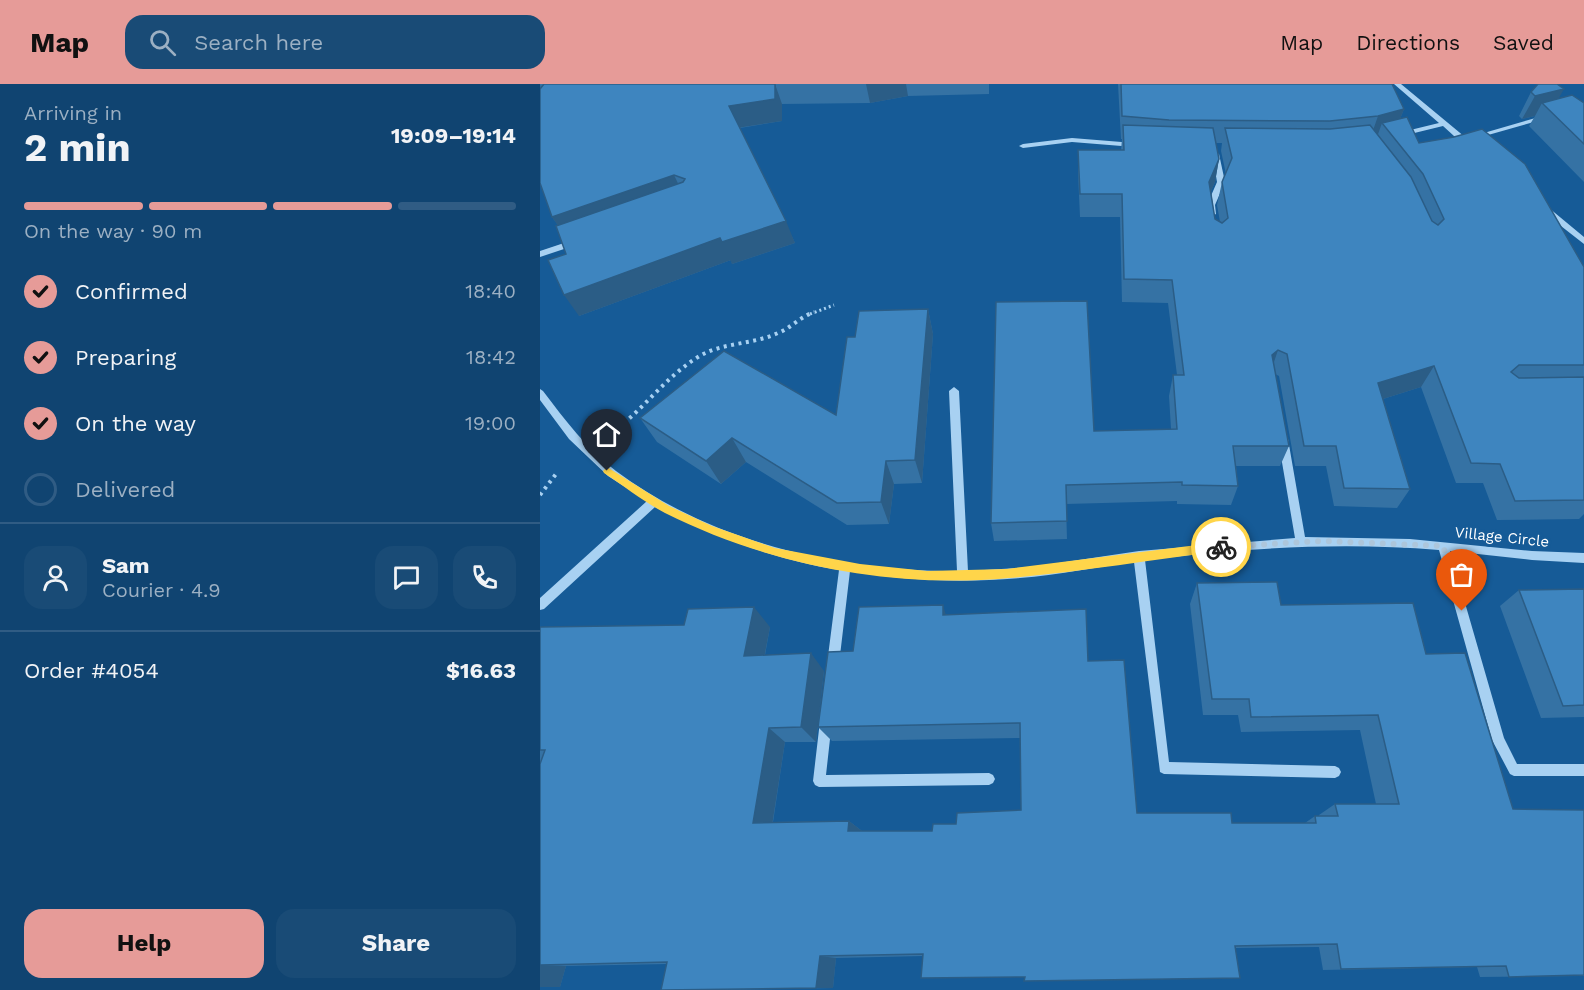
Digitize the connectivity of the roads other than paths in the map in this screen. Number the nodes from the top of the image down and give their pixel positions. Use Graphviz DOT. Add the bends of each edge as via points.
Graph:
graph roads {
  1 [pos="1397,84"];
  2 [pos="1559,114"];
  3 [pos="1444,124"];
  4 [pos="1391,137"];
  5 [pos="1463,140"];
  6 [pos="1023,146"];
  7 [pos="1143,146"];
  8 [pos="1205,147"];
  9 [pos="1472,147"];
  10 [pos="1214,148"];
  11 [pos="1225,148"];
  12 [pos="1541,205"];
  13 [pos="1214,223"];
  14 [pos="583,239"];
  15 [pos="1584,241"];
  16 [pos="540,254"];
  17 [pos="954,391"];
  18 [pos="540,393"];
  19 [pos="543,407"];
  20 [pos="1282,431"];
  21 [pos="654,501"];
  22 [pos="1301,542"];
  23 [pos="1443,546"];
  24 [pos="1139,556"];
  25 [pos="1584,558"];
  26 [pos="845,566"];
  27 [pos="963,575"];
  28 [pos="540,605"];
  29 [pos="831,679"];
  30 [pos="827,713"];
  31 [pos="1584,770"];
  32 [pos="1335,772"];
  33 [pos="989,779"];
  1 -- 3 [label="street"];
  2 -- 5 [label="street"];
  3 -- 4 [label="street"];
  3 -- 5 [label="street"];
  5 -- 9 [label="street"];
  6 -- 7 [label="street" via="1072,140"];
  8 -- 10 [label="street"];
  10 -- 11 [label="street"];
  10 -- 13 [label="street" via="1221,182 1211,205"];
  12 -- 15 [label="street"];
  14 -- 16 [label="street"];
  17 -- 27 [label="street"];
  18 -- 19 [label="street, Village Circle"];
  19 -- 21 [label="street, Village Circle" via="607,471"];
  20 -- 22 [label="street"];
  21 -- 26 [label="street, Village Circle" via="708,528 775,552"];
  21 -- 28 [label="street"];
  22 -- 23 [label="street, Village Circle"];
  22 -- 24 [label="street, Village Circle"];
  23 -- 25 [label="street, Village Circle"];
  23 -- 31 [label="street" via="1498,740 1514,770"];
  24 -- 27 [label="street, Village Circle" via="1007,574"];
  24 -- 32 [label="street" via="1164,768"];
  26 -- 27 [label="street, Village Circle"];
  26 -- 29 [label="street"];
  30 -- 33 [label="street" via="819,781"];
}
